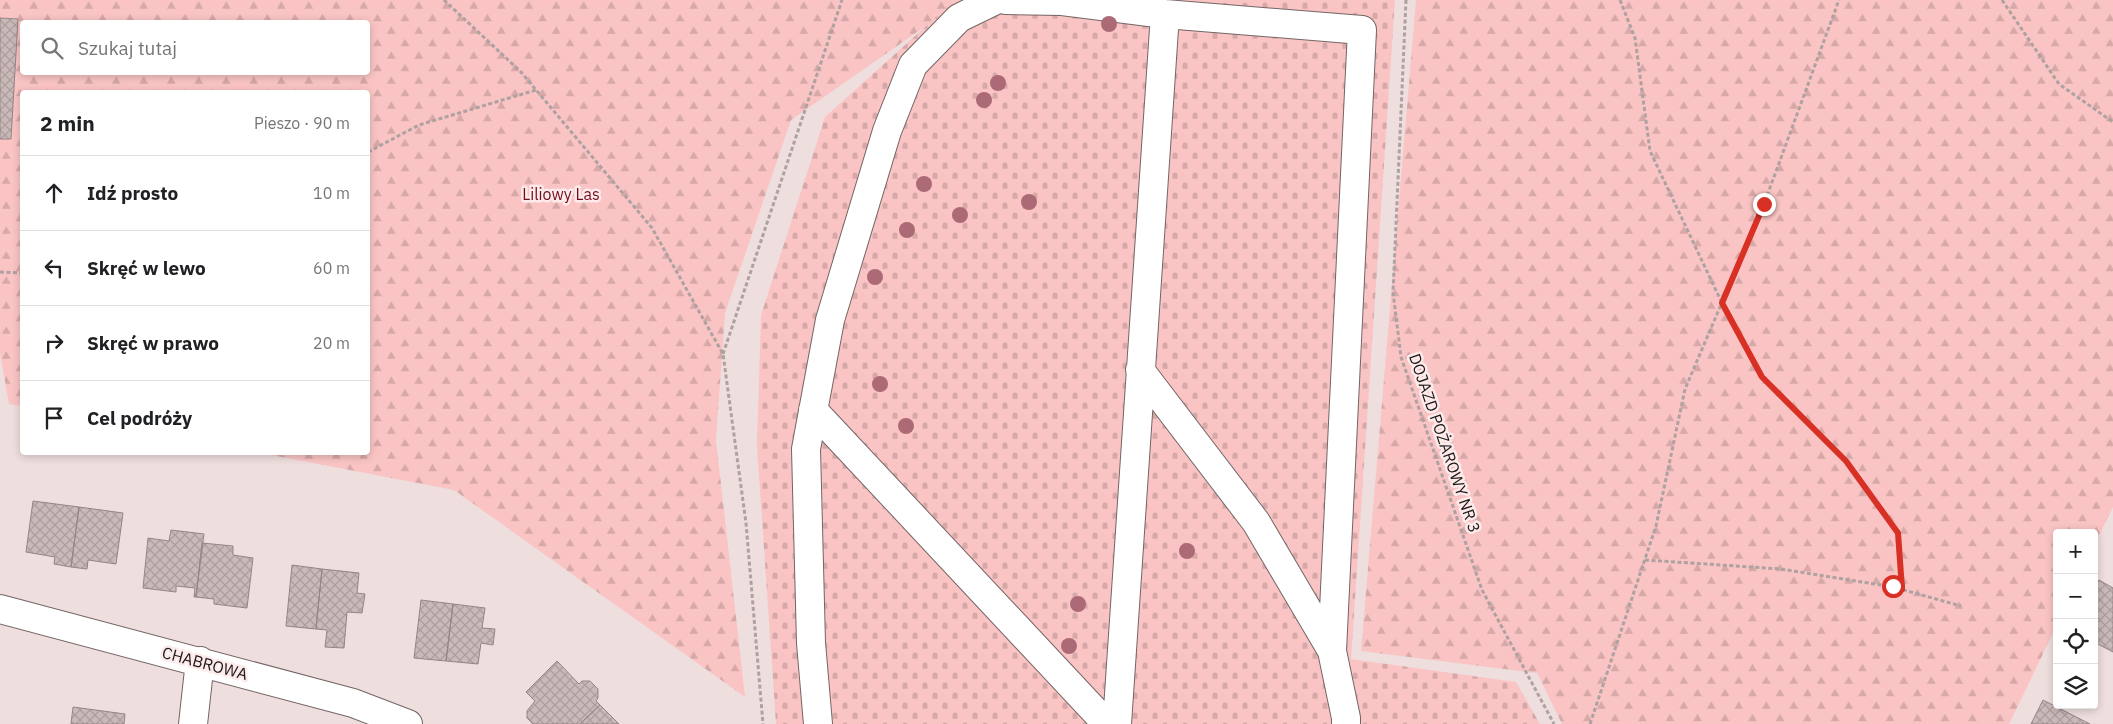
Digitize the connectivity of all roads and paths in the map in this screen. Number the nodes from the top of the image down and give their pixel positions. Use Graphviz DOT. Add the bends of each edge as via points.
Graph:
graph roads {
  1 [pos="444,0"];
  2 [pos="842,0"];
  3 [pos="996,0"];
  4 [pos="1006,0"];
  5 [pos="1406,0"];
  6 [pos="1620,0"];
  7 [pos="1839,0"];
  8 [pos="2002,0"];
  9 [pos="1165,14"];
  10 [pos="536,90"];
  11 [pos="2113,122"];
  12 [pos="370,151"];
  13 [pos="0,272"];
  14 [pos="20,273"];
  15 [pos="1722,303"];
  16 [pos="722,354"];
  17 [pos="1140,370"];
  18 [pos="813,410"];
  19 [pos="1645,560"];
  20 [pos="1902,589"];
  21 [pos="1961,606"];
  22 [pos="0,609"];
  23 [pos="1332,651"];
  24 [pos="200,661"];
  25 [pos="193,724"];
  26 [pos="408,724"];
  27 [pos="763,724"];
  28 [pos="818,724"];
  29 [pos="1107,724"];
  30 [pos="1117,724"];
  31 [pos="1346,724"];
  32 [pos="1554,724"];
  33 [pos="1590,724"];
  1 -- 10 [label="path"];
  2 -- 16 [label="path"];
  3 -- 18 [label="street" via="959,18 913,65 887,131 833,311"];
  4 -- 9 [label="street" via="1062,1"];
  5 -- 32 [label="path, DOJAZD POŻAROWY NR 3" via="1393,292 1401,357 1482,590"];
  6 -- 15 [label="path" via="1635,38 1650,151"];
  7 -- 15 [label="path" via="1764,204"];
  8 -- 11 [label="path" via="2059,84"];
  9 -- 17 [label="street"];
  9 -- 23 [label="street" via="1362,30"];
  10 -- 12 [label="path" via="419,125"];
  10 -- 16 [label="path" via="652,228"];
  13 -- 14 [label="path"];
  15 -- 19 [label="path" via="1685,389 1656,526"];
  15 -- 20 [label="path" via="1762,377 1846,461 1898,533"];
  16 -- 27 [label="path" via="746,522"];
  17 -- 23 [label="street" via="1256,522"];
  17 -- 30 [label="street"];
  18 -- 28 [label="street" via="806,449 811,643"];
  18 -- 29 [label="street"];
  19 -- 20 [label="path" via="1781,569"];
  19 -- 33 [label="path"];
  20 -- 21 [label="path"];
  22 -- 24 [label="street, CHABROWA"];
  23 -- 31 [label="street"];
  24 -- 25 [label="street"];
  24 -- 26 [label="street, CHABROWA" via="353,702"];
}
